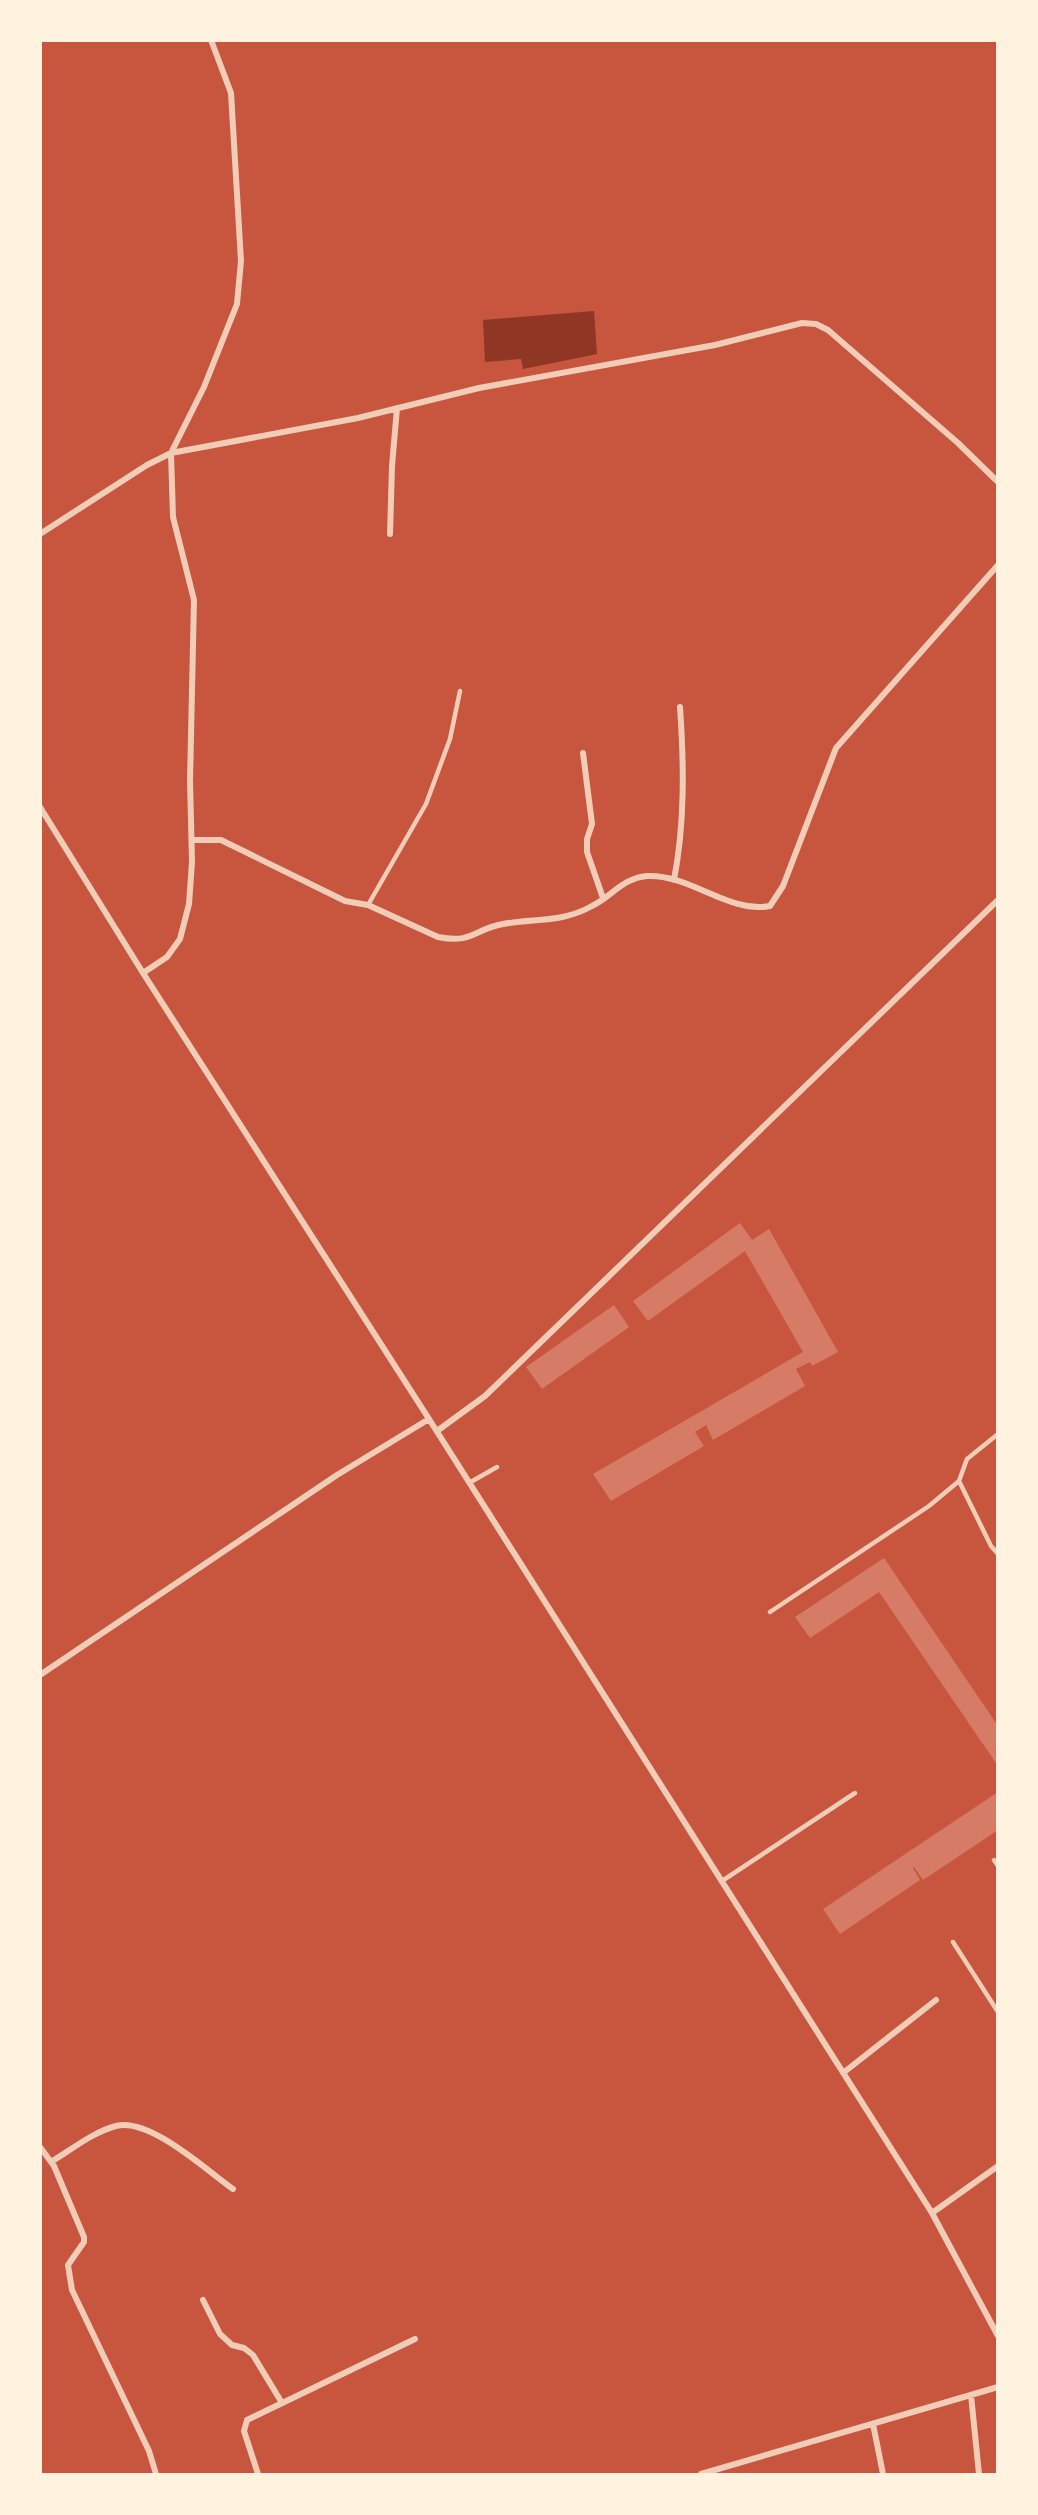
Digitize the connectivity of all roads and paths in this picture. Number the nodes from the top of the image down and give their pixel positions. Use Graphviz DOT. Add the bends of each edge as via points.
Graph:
graph roads {
  1 [pos="211,40"];
  2 [pos="397,408"];
  3 [pos="171,453"];
  4 [pos="998,482"];
  5 [pos="40,534"];
  6 [pos="390,534"];
  7 [pos="998,565"];
  8 [pos="460,691"];
  9 [pos="680,706"];
  10 [pos="584,753"];
  11 [pos="40,807"];
  12 [pos="193,840"];
  13 [pos="674,880"];
  14 [pos="603,898"];
  15 [pos="998,900"];
  16 [pos="368,905"];
  17 [pos="143,973"];
  18 [pos="429,1419"];
  19 [pos="437,1431"];
  20 [pos="998,1434"];
  21 [pos="497,1467"];
  22 [pos="959,1481"];
  23 [pos="470,1483"];
  24 [pos="998,1554"];
  25 [pos="770,1612"];
  26 [pos="40,1675"];
  27 [pos="855,1793"];
  28 [pos="994,1860"];
  29 [pos="998,1866"];
  30 [pos="722,1881"];
  31 [pos="954,1942"];
  32 [pos="936,2000"];
  33 [pos="998,2012"];
  34 [pos="843,2073"];
  35 [pos="40,2147"];
  36 [pos="51,2162"];
  37 [pos="998,2166"];
  38 [pos="232,2189"];
  39 [pos="932,2213"];
  40 [pos="203,2300"];
  41 [pos="998,2336"];
  42 [pos="415,2339"];
  43 [pos="998,2387"];
  44 [pos="971,2395"];
  45 [pos="282,2403"];
  46 [pos="873,2424"];
  47 [pos="156,2475"];
  48 [pos="258,2475"];
  49 [pos="701,2475"];
  50 [pos="884,2475"];
  51 [pos="979,2475"];
  1 -- 3 [label="street" via="231,93 234,121 241,261 237,304 204,387"];
  2 -- 3 [label="street"];
  2 -- 4 [label="street" via="479,388 715,345 802,323 816,324 828,330"];
  2 -- 6 [label="street"];
  3 -- 5 [label="street" via="137,470"];
  3 -- 12 [label="street" via="173,517 194,600 190,781"];
  7 -- 13 [label="street" via="836,748 783,886 770,906 759,908 735,902"];
  8 -- 16 [label="lane" via="450,739 426,804"];
  9 -- 13 [label="street" via="681,836"];
  10 -- 14 [label="street" via="592,824 587,852"];
  11 -- 17 [label="street"];
  12 -- 16 [label="street" via="222,840 345,901"];
  12 -- 17 [label="street" via="189,904 180,939 167,957"];
  13 -- 14 [label="street" via="648,876 631,879"];
  14 -- 16 [label="street" via="564,918 493,926 462,940 438,937"];
  15 -- 19 [label="street" via="485,1396"];
  17 -- 18 [label="street"];
  18 -- 19 [label="street"];
  18 -- 26 [label="street" via="337,1474"];
  19 -- 23 [label="street"];
  20 -- 22 [label="lane" via="967,1459"];
  21 -- 23 [label="lane"];
  22 -- 24 [label="lane"];
  22 -- 25 [label="lane" via="929,1506"];
  23 -- 30 [label="street"];
  27 -- 30 [label="lane"];
  28 -- 29 [label="lane"];
  30 -- 34 [label="street"];
  31 -- 33 [label="lane"];
  32 -- 34 [label="street"];
  34 -- 39 [label="street"];
  35 -- 36 [label="street"];
  36 -- 38 [label="street" via="102,2132 132,2124 160,2138"];
  36 -- 47 [label="street" via="84,2237 68,2265 72,2290 149,2451"];
  37 -- 39 [label="street"];
  39 -- 41 [label="street"];
  40 -- 45 [label="street" via="220,2334 253,2355"];
  42 -- 45 [label="street"];
  43 -- 44 [label="street"];
  44 -- 46 [label="street"];
  44 -- 51 [label="street"];
  45 -- 48 [label="street" via="244,2423"];
  46 -- 49 [label="street"];
  46 -- 50 [label="street"];
}
